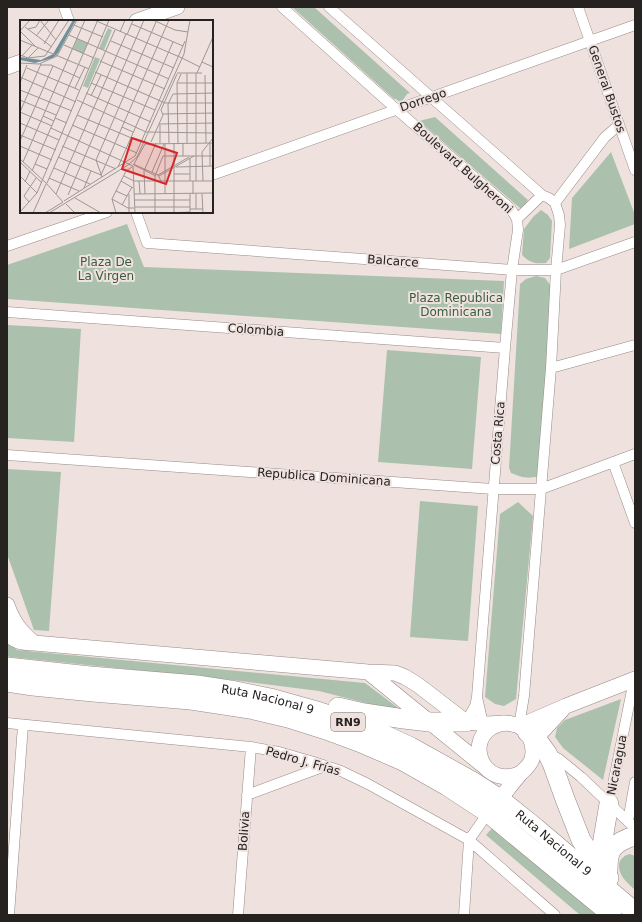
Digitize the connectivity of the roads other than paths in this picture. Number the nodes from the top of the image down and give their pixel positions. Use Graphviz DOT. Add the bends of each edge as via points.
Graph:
graph roads {
  1 [pos="64,7"];
  2 [pos="177,7"];
  3 [pos="282,7"];
  4 [pos="329,7"];
  5 [pos="578,7"];
  6 [pos="69,20"];
  7 [pos="140,20"];
  8 [pos="635,25"];
  9 [pos="590,41"];
  10 [pos="20,62"];
  11 [pos="7,67"];
  12 [pos="431,98"];
  13 [pos="396,109"];
  14 [pos="620,125"];
  15 [pos="635,170"];
  16 [pos="213,175"];
  17 [pos="542,195"];
  18 [pos="555,203"];
  19 [pos="104,213"];
  20 [pos="136,213"];
  21 [pos="517,219"];
  22 [pos="635,242"];
  23 [pos="7,246"];
  24 [pos="512,270"];
  25 [pos="556,270"];
  26 [pos="7,312"];
  27 [pos="635,345"];
  28 [pos="505,348"];
  29 [pos="551,368"];
  30 [pos="635,454"];
  31 [pos="7,455"];
  32 [pos="613,462"];
  33 [pos="493,488"];
  34 [pos="540,489"];
  35 [pos="635,523"];
  36 [pos="7,605"];
  37 [pos="7,632"];
  38 [pos="34,643"];
  39 [pos="7,667"];
  40 [pos="368,672"];
  41 [pos="634,679"];
  42 [pos="7,682"];
  43 [pos="477,697"];
  44 [pos="270,698"];
  45 [pos="566,706"];
  46 [pos="429,722"];
  47 [pos="7,723"];
  48 [pos="475,723"];
  49 [pos="504,723"];
  50 [pos="23,725"];
  51 [pos="531,738"];
  52 [pos="480,742"];
  53 [pos="251,746"];
  54 [pos="325,766"];
  55 [pos="488,770"];
  56 [pos="521,773"];
  57 [pos="635,782"];
  58 [pos="247,795"];
  59 [pos="609,804"];
  60 [pos="494,806"];
  61 [pos="633,829"];
  62 [pos="469,840"];
  63 [pos="607,876"];
  64 [pos="635,911"];
  65 [pos="9,915"];
  66 [pos="238,915"];
  67 [pos="464,915"];
  68 [pos="555,915"];
  69 [pos="612,915"];
  1 -- 6 [label="street"];
  2 -- 7 [label="street"];
  3 -- 13 [label="street, Boulevard Bulgheroni"];
  4 -- 12 [label="street"];
  5 -- 9 [label="street, General Bustos"];
  8 -- 9 [label="street, Dorrego"];
  9 -- 12 [label="street, Dorrego"];
  9 -- 14 [label="street, General Bustos"];
  10 -- 11 [label="street"];
  12 -- 13 [label="street, Dorrego"];
  12 -- 17 [label="street"];
  13 -- 16 [label="street, Dorrego"];
  13 -- 21 [label="street, Boulevard Bulgheroni" via="511,209"];
  14 -- 15 [label="street, General Bustos"];
  14 -- 18 [label="street" via="605,137"];
  17 -- 18 [label="street"];
  17 -- 21 [label="street"];
  18 -- 25 [label="street" via="560,225"];
  19 -- 23 [label="street"];
  20 -- 24 [label="street, Balcarce" via="147,243"];
  21 -- 24 [label="street, Costa Rica" via="518,230"];
  22 -- 25 [label="street, Balcarce"];
  24 -- 25 [label="street, Balcarce"];
  24 -- 28 [label="street, Costa Rica"];
  25 -- 29 [label="street"];
  26 -- 28 [label="street, Colombia"];
  27 -- 29 [label="street"];
  28 -- 33 [label="street, Costa Rica"];
  29 -- 34 [label="street"];
  30 -- 32 [label="street, Republica Dominicana"];
  31 -- 33 [label="street, Republica Dominicana"];
  32 -- 34 [label="street, Republica Dominicana"];
  32 -- 35 [label="street"];
  33 -- 34 [label="street, Republica Dominicana"];
  33 -- 43 [label="street, Costa Rica"];
  34 -- 51 [label="street" via="524,696"];
  36 -- 38 [label="street" via="18,626"];
  37 -- 38 [label="street" via="16,641"];
  38 -- 40 [label="street"];
  39 -- 44 [label="highway, Ruta Nacional 9 / RN9" via="197,685"];
  40 -- 46 [label="street"];
  40 -- 48 [label="street" via="395,673 405,677"];
  41 -- 45 [label="street"];
  41 -- 59 [label="street, Nicaragua"];
  42 -- 60 [label="highway, Ruta Nacional 9 / RN9" via="191,700 288,718 381,751 447,786"];
  43 -- 48 [label="street, Costa Rica"];
  43 -- 48 [label="street, Costa Rica"];
  44 -- 46 [label="highway" via="314,701 364,713"];
  44 -- 60 [label="highway, Ruta Nacional 9 / RN9" via="356,724 418,751 472,781"];
  45 -- 51 [label="street"];
  45 -- 51 [label="street"];
  46 -- 48 [label="highway"];
  46 -- 55 [label="street"];
  47 -- 50 [label="street, Pedro J. Frías"];
  48 -- 49 [label="street"];
  48 -- 52 [label="street, Costa Rica"];
  49 -- 51 [label="street" via="509,723"];
  49 -- 52 [label="street" via="489,729"];
  50 -- 53 [label="street, Pedro J. Frías"];
  50 -- 65 [label="street"];
  51 -- 56 [label="street" via="532,760"];
  51 -- 59 [label="street" via="581,777"];
  51 -- 63 [label="highway" via="552,763 582,840"];
  52 -- 55 [label="street" via="481,760"];
  53 -- 54 [label="street, Pedro J. Frías"];
  53 -- 58 [label="street, Bolivia"];
  54 -- 58 [label="street"];
  54 -- 62 [label="street, Pedro J. Frías" via="368,784"];
  55 -- 56 [label="street" via="504,777"];
  56 -- 60 [label="street"];
  57 -- 61 [label="street, Nicaragua"];
  58 -- 66 [label="street, Bolivia"];
  59 -- 61 [label="street"];
  59 -- 63 [label="highway" via="602,845"];
  60 -- 62 [label="street"];
  60 -- 64 [label="highway, Ruta Nacional 9 / RN9" via="536,828"];
  60 -- 69 [label="highway, Ruta Nacional 9 / RN9"];
  61 -- 63 [label="highway" via="630,837 610,852"];
  62 -- 67 [label="street"];
  62 -- 68 [label="street, Pedro J. Frías"];
  63 -- 64 [label="highway"];
}
